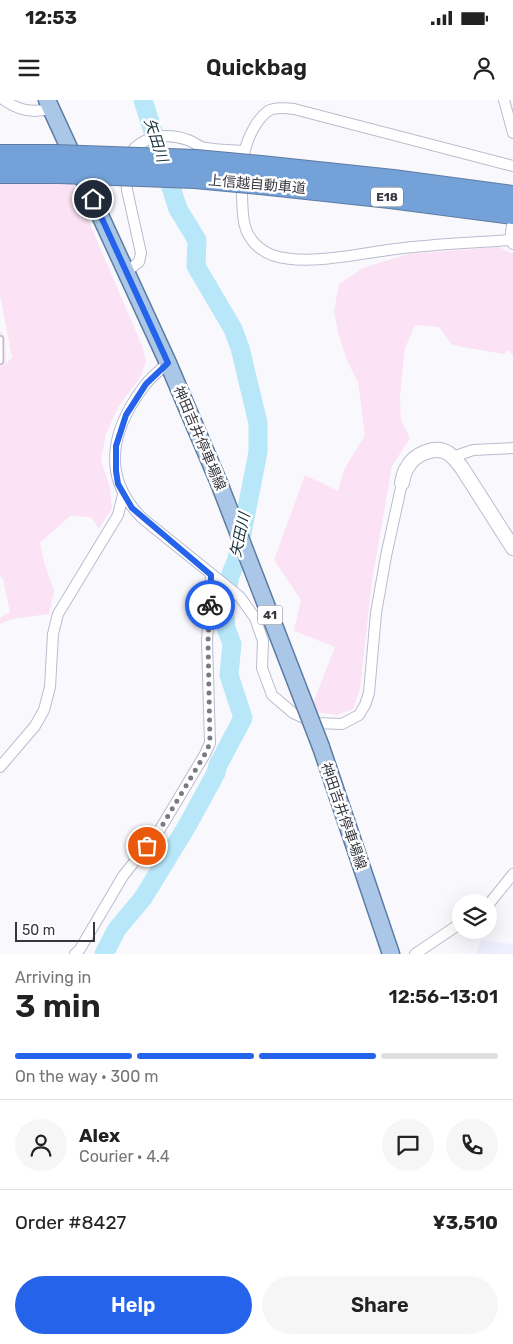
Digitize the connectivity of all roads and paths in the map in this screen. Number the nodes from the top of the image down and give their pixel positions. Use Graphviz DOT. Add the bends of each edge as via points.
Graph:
graph roads {
  1 [pos="4,100"];
  2 [pos="504,100"];
  3 [pos="49,104"];
  4 [pos="513,133"];
  5 [pos="244,151"];
  6 [pos="0,155"];
  7 [pos="57,164"];
  8 [pos="513,166"];
  9 [pos="0,173"];
  10 [pos="260,175"];
  11 [pos="513,196"];
  12 [pos="512,220"];
  13 [pos="511,242"];
  14 [pos="126,272"];
  15 [pos="0,338"];
  16 [pos="0,361"];
  17 [pos="168,363"];
  18 [pos="513,448"];
  19 [pos="453,457"];
  20 [pos="402,483"];
  21 [pos="123,494"];
  22 [pos="513,548"];
  23 [pos="211,575"];
  24 [pos="0,767"];
  25 [pos="513,874"];
  26 [pos="497,894"];
  27 [pos="452,929"];
  28 [pos="75,954"];
  29 [pos="391,954"];
  30 [pos="415,954"];
  1 -- 3 [label="street" via="13,107 38,112"];
  2 -- 4 [label="street"];
  3 -- 14 [label="main road, 神田吉井停車場線 / 41"];
  5 -- 8 [label="street" via="257,122 268,111 294,108"];
  5 -- 13 [label="street" via="242,207 245,227 255,244 272,254 289,258 331,258 398,249"];
  5 -- 14 [label="street" via="203,147 176,136 162,136 138,144 131,150 127,160 127,190 141,253 139,262"];
  6 -- 7 [label="highway, 上信越自動車道 / E18"];
  7 -- 9 [label="highway, 上信越自動車道 / E18"];
  7 -- 10 [label="highway, 上信越自動車道 / E18, bridge" via="187,160"];
  10 -- 11 [label="highway, 上信越自動車道 / E18" via="403,181"];
  10 -- 12 [label="highway, 上信越自動車道 / E18"];
  12 -- 13 [label="street"];
  14 -- 17 [label="main road, 神田吉井停車場線 / 41"];
  15 -- 16 [label="lane"];
  17 -- 21 [label="street" via="146,384 120,431 116,471"];
  17 -- 29 [label="main road, 神田吉井停車場線 / 41, bridge" via="220,484 321,747"];
  18 -- 19 [label="street" via="473,450"];
  19 -- 20 [label="street" via="446,452 429,451 415,457"];
  19 -- 22 [label="street"];
  20 -- 23 [label="street" via="376,613 369,693 359,715 342,724 315,723 293,713 272,695 262,668 263,641 255,618 240,596"];
  21 -- 23 [label="street" via="142,518"];
  21 -- 24 [label="street" via="118,515 58,614 53,634 50,687 44,710 35,726"];
  23 -- 28 [label="street" via="208,641 210,743 159,831 123,876"];
  25 -- 26 [label="street"];
  27 -- 30 [label="street"];
}
